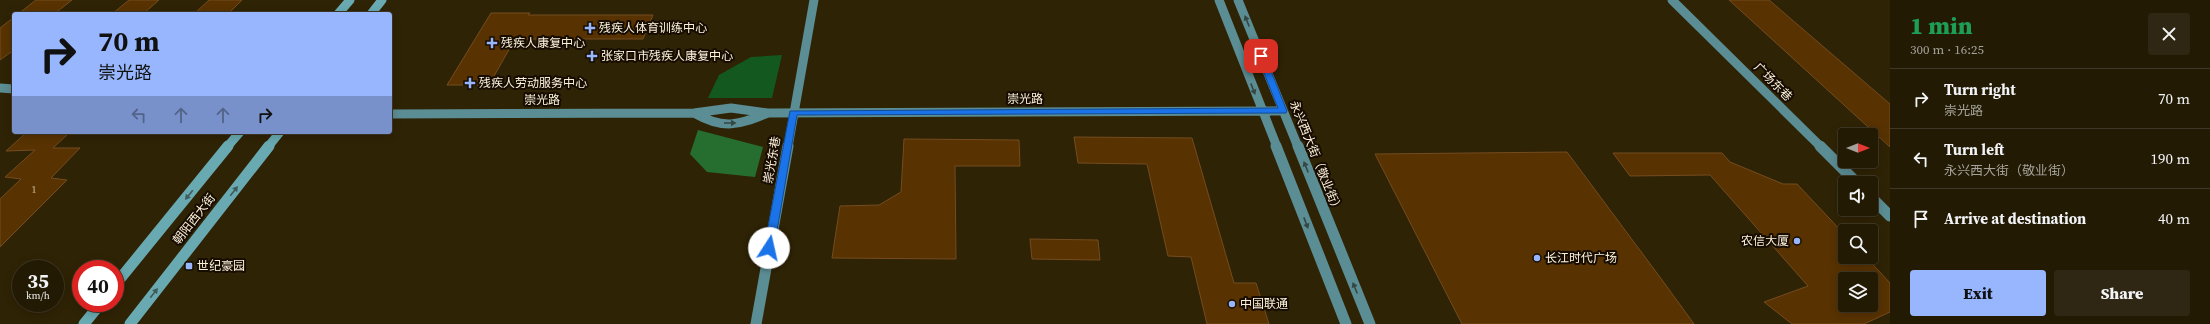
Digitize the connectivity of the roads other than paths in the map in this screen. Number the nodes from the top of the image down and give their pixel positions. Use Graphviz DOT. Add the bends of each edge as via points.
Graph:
graph roads {
  1 [pos="350,0"];
  2 [pos="382,0"];
  3 [pos="814,0"];
  4 [pos="1219,0"];
  5 [pos="1238,0"];
  6 [pos="1672,0"];
  7 [pos="340,12"];
  8 [pos="373,12"];
  9 [pos="0,88"];
  10 [pos="12,89"];
  11 [pos="1262,111"];
  12 [pos="1283,111"];
  13 [pos="794,112"];
  14 [pos="694,113"];
  15 [pos="768,113"];
  16 [pos="392,114"];
  17 [pos="238,134"];
  18 [pos="278,134"];
  19 [pos="1850,176"];
  20 [pos="1878,204"];
  21 [pos="1890,216"];
  22 [pos="124,274"];
  23 [pos="94,312"];
  24 [pos="84,324"];
  25 [pos="130,324"];
  26 [pos="756,324"];
  27 [pos="1346,324"];
  28 [pos="1370,324"];
  1 -- 7 [label="main road"];
  2 -- 8 [label="main road"];
  3 -- 13 [label="street, 崇光东巷"];
  4 -- 11 [label="street, one-way"];
  12 -- 5 [label="street, 永兴西大街（敬业街）, one-way"];
  6 -- 19 [label="street, 广场东巷"];
  9 -- 10 [label="street"];
  11 -- 12 [label="street, 崇光路"];
  11 -- 13 [label="street, 崇光路"];
  11 -- 27 [label="street, one-way"];
  28 -- 12 [label="street, 永兴西大街（敬业街）, one-way"];
  13 -- 15 [label="street, 崇光路"];
  13 -- 26 [label="street, 崇光东巷"];
  14 -- 15 [label="street, 崇光路" via="717,108 748,108"];
  14 -- 15 [label="street, 崇光路, one-way" via="712,123 742,123"];
  14 -- 16 [label="street, 崇光路"];
  17 -- 22 [label="main road, 朝阳西大街, one-way"];
  25 -- 18 [label="main road, 朝阳西大街, one-way"];
  20 -- 21 [label="street"];
  23 -- 24 [label="main road"];
}
